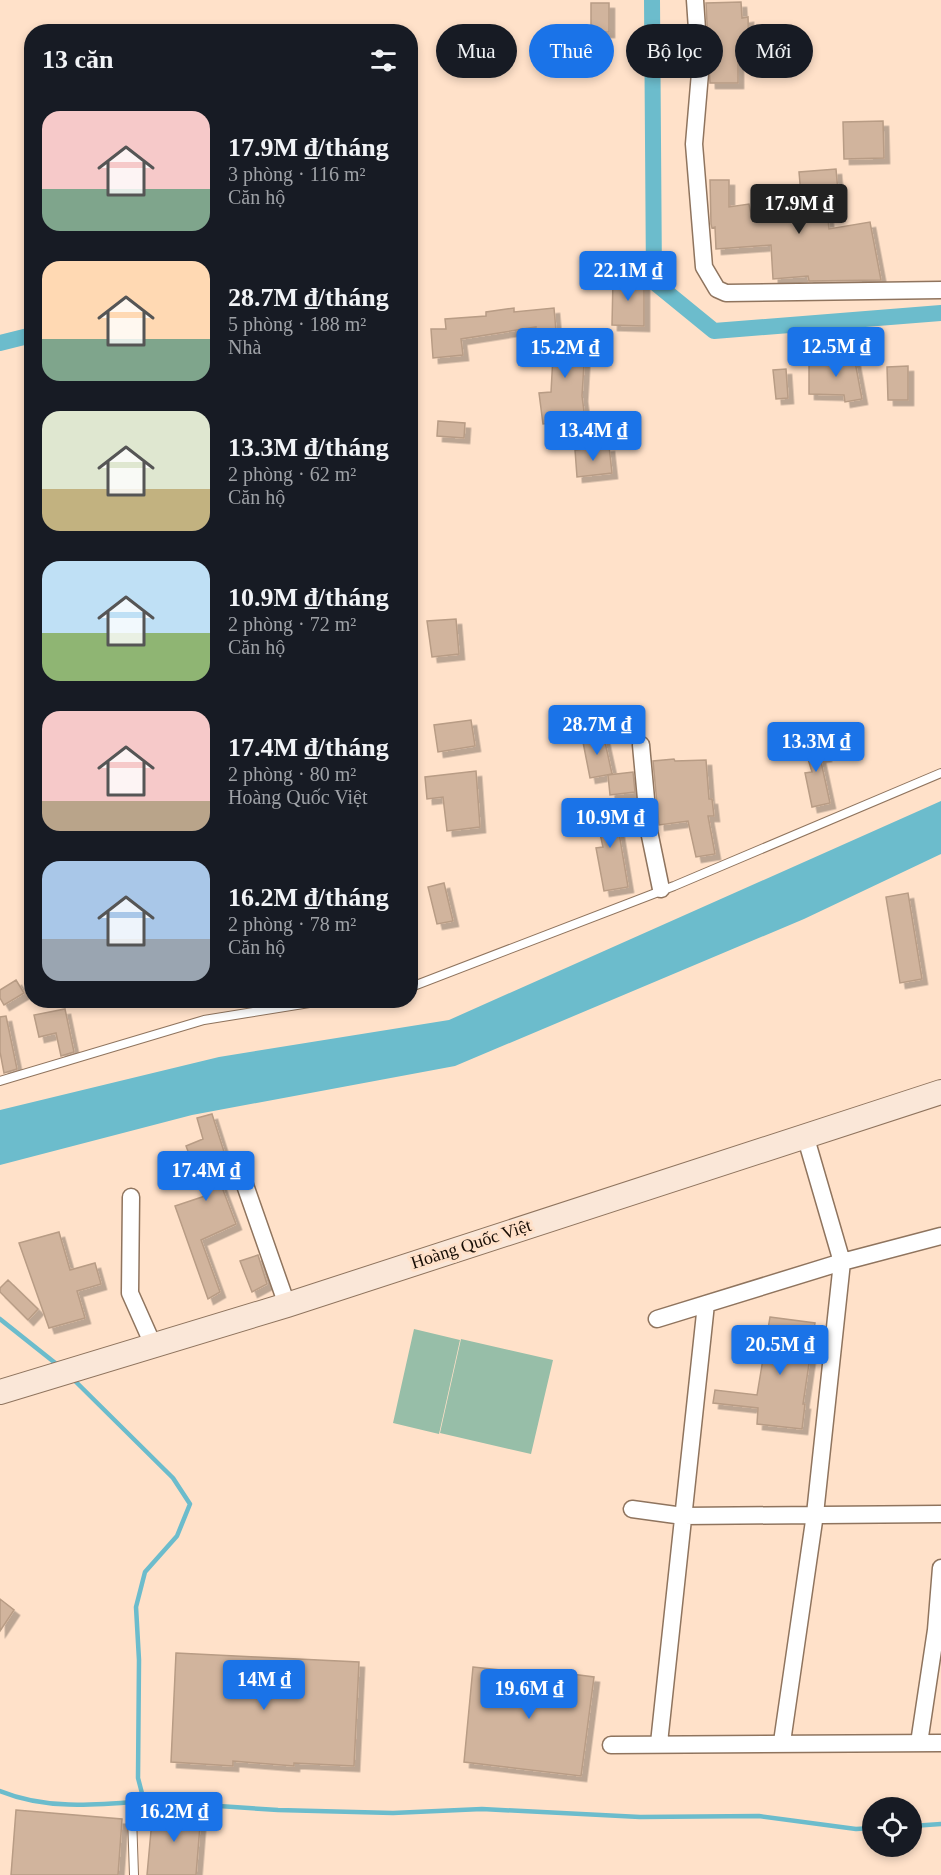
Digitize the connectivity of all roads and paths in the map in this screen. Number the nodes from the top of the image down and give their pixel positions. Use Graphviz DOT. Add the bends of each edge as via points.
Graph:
graph roads {
  1 [pos="694,0"];
  2 [pos="941,290"];
  3 [pos="641,745"];
  4 [pos="941,772"];
  5 [pos="661,889"];
  6 [pos="418,984"];
  7 [pos="278,1008"];
  8 [pos="0,1081"];
  9 [pos="941,1092"];
  10 [pos="805,1135"];
  11 [pos="245,1185"];
  12 [pos="131,1197"];
  13 [pos="941,1236"];
  14 [pos="842,1262"];
  15 [pos="706,1304"];
  16 [pos="287,1305"];
  17 [pos="657,1319"];
  18 [pos="154,1347"];
  19 [pos="0,1392"];
  20 [pos="632,1509"];
  21 [pos="815,1514"];
  22 [pos="941,1514"];
  23 [pos="683,1516"];
  24 [pos="941,1568"];
  25 [pos="939,1630"];
  26 [pos="782,1742"];
  27 [pos="659,1743"];
  28 [pos="919,1743"];
  29 [pos="941,1743"];
  30 [pos="611,1745"];
  31 [pos="132,1816"];
  32 [pos="134,1875"];
  1 -- 2 [label="street" via="700,73 694,144 704,267 717,289 748,294"];
  3 -- 5 [label="street" via="649,831"];
  4 -- 5 [label="lane" via="858,810"];
  5 -- 6 [label="lane"];
  7 -- 8 [label="lane" via="204,1020"];
  9 -- 10 [label="street, Hoàng Quốc Việt"];
  10 -- 14 [label="street"];
  10 -- 16 [label="street, Hoàng Quốc Việt"];
  11 -- 16 [label="street"];
  12 -- 18 [label="street" via="130,1293"];
  13 -- 14 [label="street"];
  14 -- 15 [label="street"];
  14 -- 21 [label="street"];
  15 -- 17 [label="street"];
  15 -- 23 [label="street"];
  16 -- 18 [label="street, Hoàng Quốc Việt"];
  18 -- 19 [label="street, Hoàng Quốc Việt"];
  20 -- 23 [label="street"];
  21 -- 22 [label="street"];
  21 -- 23 [label="street"];
  21 -- 26 [label="street"];
  23 -- 27 [label="street"];
  24 -- 25 [label="street"];
  25 -- 28 [label="street"];
  26 -- 27 [label="street"];
  26 -- 28 [label="street"];
  27 -- 30 [label="street"];
  28 -- 29 [label="street"];
  31 -- 32 [label="lane"];
}
